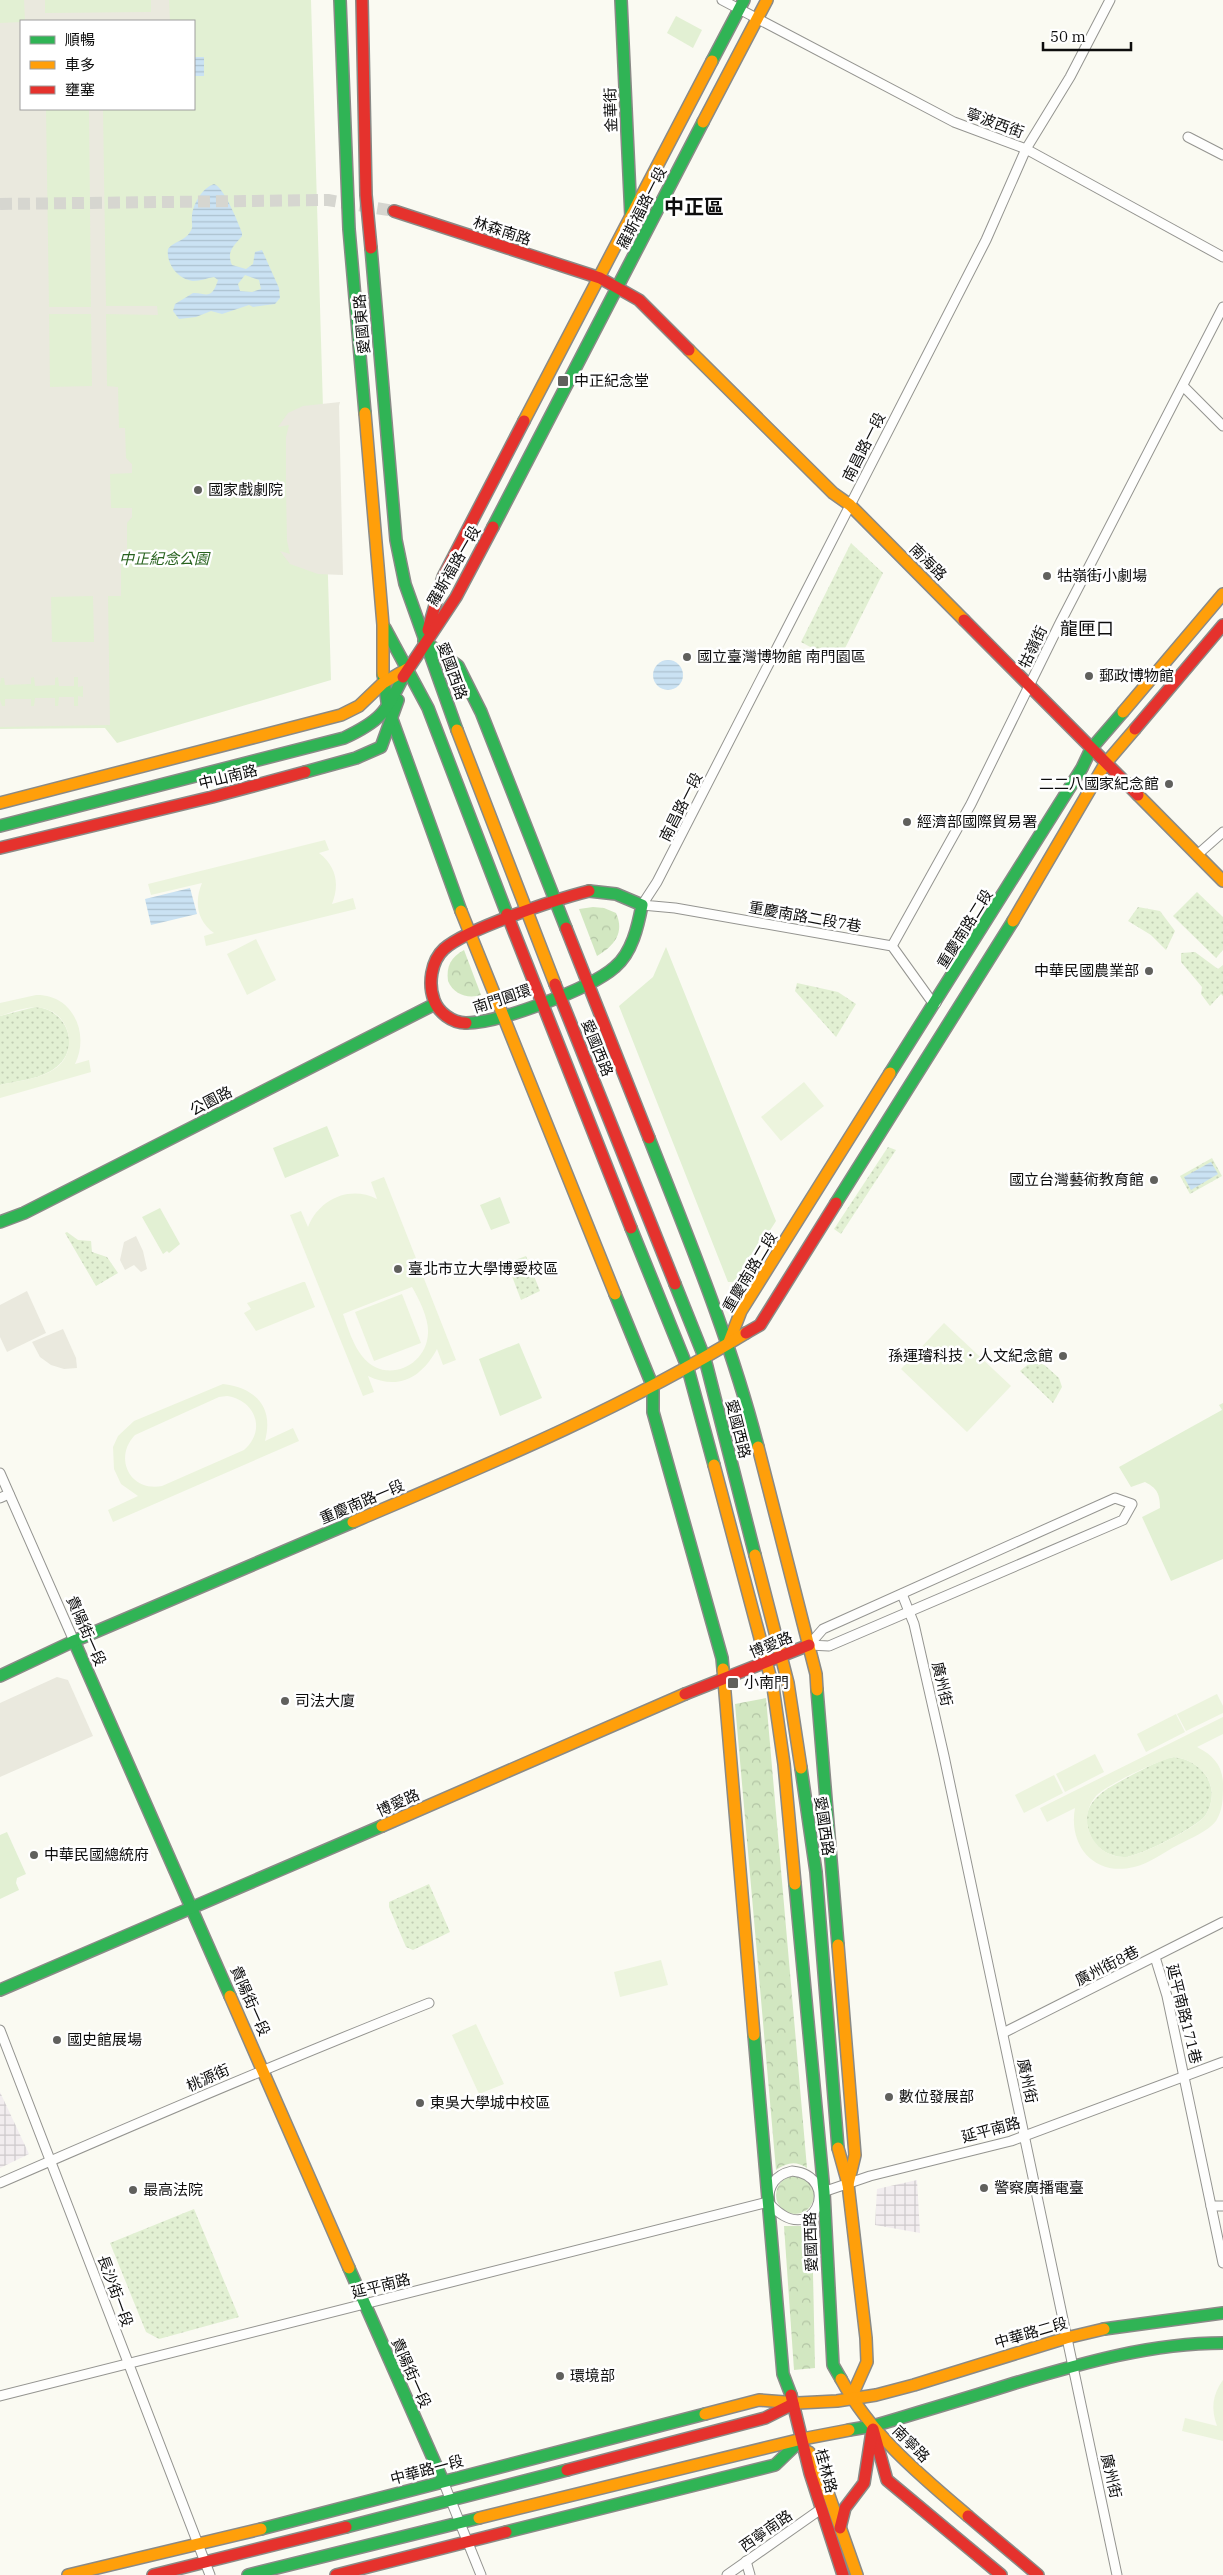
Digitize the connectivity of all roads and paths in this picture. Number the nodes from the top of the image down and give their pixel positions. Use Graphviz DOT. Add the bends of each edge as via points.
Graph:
graph roads {
  1 [pos="340,0"];
  2 [pos="362,0"];
  3 [pos="621,0"];
  4 [pos="722,0"];
  5 [pos="766,0"];
  6 [pos="1110,0"];
  7 [pos="742,5"];
  8 [pos="756,18"];
  9 [pos="1188,137"];
  10 [pos="1026,149"];
  11 [pos="1223,155"];
  12 [pos="394,211"];
  13 [pos="631,218"];
  14 [pos="1223,257"];
  15 [pos="600,278"];
  16 [pos="618,287"];
  17 [pos="1223,307"];
  18 [pos="1183,386"];
  19 [pos="1223,426"];
  20 [pos="850,505"];
  21 [pos="1223,594"];
  22 [pos="383,625"];
  23 [pos="1223,625"];
  24 [pos="424,641"];
  25 [pos="407,669"];
  26 [pos="383,683"];
  27 [pos="1029,686"];
  28 [pos="388,708"];
  29 [pos="392,723"];
  30 [pos="1091,749"];
  31 [pos="1105,764"];
  32 [pos="0,803"];
  33 [pos="0,826"];
  34 [pos="1223,832"];
  35 [pos="0,848"];
  36 [pos="1197,855"];
  37 [pos="1223,881"];
  38 [pos="555,901"];
  39 [pos="642,905"];
  40 [pos="526,912"];
  41 [pos="511,919"];
  42 [pos="469,935"];
  43 [pos="892,946"];
  44 [pos="587,983"];
  45 [pos="558,996"];
  46 [pos="543,1001"];
  47 [pos="936,1003"];
  48 [pos="435,1004"];
  49 [pos="502,1017"];
  50 [pos="0,1222"];
  51 [pos="729,1342"];
  52 [pos="705,1359"];
  53 [pos="688,1369"];
  54 [pos="653,1387"];
  55 [pos="0,1473"];
  56 [pos="9,1494"];
  57 [pos="0,1498"];
  58 [pos="902,1594"];
  59 [pos="909,1612"];
  60 [pos="74,1641"];
  61 [pos="809,1645"];
  62 [pos="782,1656"];
  63 [pos="766,1663"];
  64 [pos="0,1676"];
  65 [pos="724,1680"];
  66 [pos="191,1909"];
  67 [pos="1223,1922"];
  68 [pos="1155,1958"];
  69 [pos="0,1990"];
  70 [pos="429,2003"];
  71 [pos="0,2030"];
  72 [pos="1003,2033"];
  73 [pos="1223,2062"];
  74 [pos="263,2068"];
  75 [pos="1185,2077"];
  76 [pos="1025,2136"];
  77 [pos="52,2160"];
  78 [pos="0,2183"];
  79 [pos="848,2184"];
  80 [pos="822,2193"];
  81 [pos="768,2202"];
  82 [pos="1211,2206"];
  83 [pos="1223,2206"];
  84 [pos="1223,2263"];
  85 [pos="364,2305"];
  86 [pos="1223,2313"];
  87 [pos="1067,2337"];
  88 [pos="1223,2343"];
  89 [pos="127,2363"];
  90 [pos="1073,2366"];
  91 [pos="0,2396"];
  92 [pos="851,2398"];
  93 [pos="794,2404"];
  94 [pos="873,2426"];
  95 [pos="802,2439"];
  96 [pos="444,2481"];
  97 [pos="451,2499"];
  98 [pos="821,2509"];
  99 [pos="462,2524"];
  100 [pos="840,2529"];
  101 [pos="470,2542"];
  102 [pos="199,2545"];
  103 [pos="746,2561"];
  104 [pos="205,2562"];
  105 [pos="68,2575"];
  106 [pos="153,2575"];
  107 [pos="210,2575"];
  108 [pos="248,2575"];
  109 [pos="336,2575"];
  110 [pos="481,2575"];
  111 [pos="727,2575"];
  112 [pos="750,2575"];
  113 [pos="843,2575"];
  114 [pos="856,2575"];
  115 [pos="1001,2575"];
  116 [pos="1038,2575"];
  117 [pos="1117,2575"];
  1 -- 22 [label="main road, 愛國東路" via="349,229"];
  2 -- 24 [label="main road, 愛國東路" via="366,196 396,540 405,584"];
  3 -- 13 [label="main road, 金華街"];
  4 -- 7 [label="street, 寧波西街"];
  5 -- 8 [label="main road, 羅斯福路一段"];
  6 -- 10 [label="street, 南昌路一段" via="1070,77"];
  7 -- 8 [label="street, 寧波西街"];
  7 -- 13 [label="main road, 羅斯福路一段"];
  8 -- 10 [label="street, 寧波西街" via="954,122"];
  8 -- 16 [label="main road, 羅斯福路一段"];
  9 -- 11 [label="street"];
  10 -- 14 [label="street, 寧波西街"];
  10 -- 20 [label="street, 南昌路一段" via="986,240"];
  12 -- 15 [label="main road, 林森南路"];
  13 -- 15 [label="main road, 羅斯福路一段"];
  15 -- 16 [label="main road, 南海路"];
  15 -- 24 [label="main road, 羅斯福路一段" via="443,577"];
  16 -- 20 [label="main road, 南海路" via="638,300"];
  16 -- 24 [label="main road, 羅斯福路一段" via="456,597"];
  17 -- 18 [label="street, 牯嶺街"];
  18 -- 19 [label="street"];
  18 -- 27 [label="street, 牯嶺街"];
  20 -- 27 [label="main road, 南海路"];
  20 -- 39 [label="street, 南昌路一段" via="671,856"];
  21 -- 30 [label="main road, 重慶南路二段"];
  22 -- 25 [label="main road, 愛國東路"];
  22 -- 26 [label="main road, 愛國東路"];
  23 -- 31 [label="main road, 重慶南路二段"];
  24 -- 25 [label="main road, 中山南路"];
  24 -- 38 [label="main road, 愛國西路" via="458,666 481,712"];
  24 -- 40 [label="main road, 愛國西路"];
  25 -- 26 [label="main road, 中山南路"];
  25 -- 28 [label="main road, 中山南路"];
  25 -- 29 [label="main road, 中山南路"];
  25 -- 41 [label="main road, 愛國西路" via="428,708"];
  26 -- 28 [label="main road, 愛國東路"];
  26 -- 32 [label="main road, 中山南路" via="359,706 324,721"];
  27 -- 30 [label="main road, 南海路"];
  27 -- 43 [label="street, 牯嶺街" via="971,804"];
  28 -- 29 [label="main road"];
  28 -- 33 [label="main road, 中山南路" via="370,726 344,738"];
  29 -- 35 [label="main road, 中山南路" via="381,747 356,758 212,797"];
  29 -- 42 [label="main road"];
  30 -- 31 [label="main road, 南海路"];
  30 -- 47 [label="main road, 重慶南路二段"];
  31 -- 36 [label="main road, 南海路"];
  31 -- 51 [label="main road, 重慶南路二段" via="1017,916 764,1320"];
  34 -- 36 [label="street"];
  36 -- 37 [label="main road, 南海路"];
  38 -- 39 [label="main road" via="578,892 600,891"];
  38 -- 40 [label="main road"];
  38 -- 44 [label="main road, 愛國西路"];
  39 -- 43 [label="street, 重慶南路二段7巷"];
  39 -- 44 [label="main road, 南門圓環" via="624,956 615,968"];
  40 -- 41 [label="main road"];
  40 -- 45 [label="main road, 愛國西路"];
  41 -- 42 [label="main road"];
  41 -- 46 [label="main road, 愛國西路"];
  42 -- 48 [label="main road" via="443,949 435,963 432,993"];
  42 -- 49 [label="main road"];
  43 -- 47 [label="street"];
  44 -- 45 [label="main road, 南門圓環"];
  44 -- 51 [label="main road, 愛國西路"];
  45 -- 46 [label="main road, 南門圓環"];
  45 -- 52 [label="main road, 愛國西路"];
  46 -- 49 [label="main road, 南門圓環"];
  46 -- 53 [label="main road, 愛國西路"];
  47 -- 51 [label="main road, 重慶南路二段" via="878,1090 742,1311"];
  48 -- 49 [label="main road, 南門圓環" via="442,1012 471,1025"];
  48 -- 50 [label="main road, 公園路" via="24,1213"];
  49 -- 54 [label="main road"];
  51 -- 52 [label="main road, 重慶南路一段"];
  51 -- 61 [label="main road, 愛國西路"];
  52 -- 53 [label="main road, 重慶南路一段"];
  52 -- 62 [label="main road, 愛國西路"];
  53 -- 54 [label="main road, 重慶南路一段"];
  53 -- 63 [label="main road, 愛國西路"];
  54 -- 60 [label="main road, 重慶南路一段" via="530,1447"];
  54 -- 65 [label="main road" via="653,1412 722,1658"];
  55 -- 56 [label="street, 貴陽街一段"];
  56 -- 57 [label="street"];
  56 -- 60 [label="street, 貴陽街一段"];
  58 -- 59 [label="street, 廣州街"];
  58 -- 59 [label="street, 博愛路" via="1114,1498 1132,1504 1123,1520"];
  58 -- 61 [label="street, 博愛路" via="823,1629"];
  59 -- 61 [label="street, 博愛路" via="829,1646"];
  59 -- 72 [label="street, 廣州街" via="923,1663"];
  60 -- 64 [label="main road, 重慶南路一段"];
  60 -- 66 [label="main road, 貴陽街一段"];
  61 -- 62 [label="main road, 博愛路"];
  61 -- 79 [label="main road, 愛國西路" via="816,1674 855,2155"];
  62 -- 63 [label="main road, 博愛路"];
  62 -- 79 [label="main road, 愛國西路" via="816,1872 839,2155"];
  63 -- 65 [label="main road, 博愛路"];
  63 -- 80 [label="main road, 愛國西路" via="773,1687 784,1764"];
  65 -- 66 [label="main road, 博愛路"];
  65 -- 81 [label="main road"];
  66 -- 69 [label="main road, 博愛路"];
  66 -- 74 [label="main road, 貴陽街一段"];
  67 -- 68 [label="street, 廣州街8巷"];
  68 -- 72 [label="street, 廣州街8巷"];
  68 -- 75 [label="street, 延平南路171巷"];
  70 -- 74 [label="street, 桃源街"];
  71 -- 77 [label="street, 長沙街一段"];
  72 -- 76 [label="street, 廣州街"];
  73 -- 75 [label="street, 延平南路"];
  74 -- 77 [label="street, 桃源街"];
  74 -- 85 [label="main road, 貴陽街一段"];
  75 -- 76 [label="street, 延平南路"];
  75 -- 82 [label="street, 延平南路171巷"];
  76 -- 79 [label="street, 延平南路"];
  76 -- 87 [label="street, 廣州街"];
  77 -- 78 [label="street, 桃源街"];
  77 -- 89 [label="street, 長沙街一段"];
  79 -- 80 [label="street, 延平南路"];
  79 -- 92 [label="main road, 愛國西路" via="867,2362"];
  80 -- 81 [label="street" via="816,2210 806,2219 781,2216"];
  80 -- 81 [label="street" via="807,2174 792,2170 773,2182"];
  80 -- 92 [label="main road, 愛國西路" via="833,2365"];
  81 -- 85 [label="street, 延平南路"];
  81 -- 93 [label="main road" via="783,2374"];
  82 -- 83 [label="street"];
  82 -- 84 [label="street, 延平南路171巷"];
  85 -- 89 [label="street, 延平南路"];
  85 -- 96 [label="main road, 貴陽街一段"];
  86 -- 87 [label="main road, 中華路二段" via="1142,2322"];
  87 -- 90 [label="street, 廣州街"];
  87 -- 92 [label="main road, 中華路二段" via="914,2384"];
  88 -- 90 [label="main road" via="1142,2349"];
  89 -- 91 [label="street, 延平南路"];
  89 -- 102 [label="street, 長沙街一段"];
  90 -- 94 [label="main road"];
  90 -- 117 [label="street, 廣州街"];
  92 -- 93 [label="main road, 中華路一段"];
  92 -- 94 [label="main road"];
  93 -- 95 [label="main road"];
  93 -- 96 [label="main road, 中華路一段" via="759,2400"];
  93 -- 97 [label="main road, 中華路一段" via="765,2418"];
  94 -- 95 [label="main road"];
  94 -- 100 [label="main road, 桂林路" via="864,2483 845,2508"];
  94 -- 115 [label="main road, 南寧路" via="887,2480"];
  94 -- 116 [label="main road, 南寧路" via="915,2471"];
  95 -- 98 [label="main road, 桂林路"];
  95 -- 99 [label="main road"];
  95 -- 100 [label="main road, 桂林路" via="820,2470"];
  95 -- 101 [label="main road" via="776,2465"];
  96 -- 97 [label="street, 貴陽街一段"];
  96 -- 102 [label="main road, 中華路一段"];
  97 -- 99 [label="street, 貴陽街一段"];
  97 -- 104 [label="main road, 中華路一段"];
  98 -- 103 [label="street, 西寧南路"];
  98 -- 113 [label="main road, 桂林路"];
  99 -- 101 [label="street, 貴陽街一段"];
  99 -- 108 [label="main road"];
  100 -- 114 [label="main road, 桂林路"];
  101 -- 109 [label="main road"];
  101 -- 110 [label="street, 貴陽街一段"];
  102 -- 104 [label="street, 長沙街一段"];
  102 -- 105 [label="main road, 中華路一段"];
  103 -- 111 [label="street, 西寧南路"];
  103 -- 112 [label="street"];
  104 -- 106 [label="main road, 中華路一段"];
  104 -- 107 [label="street, 長沙街一段"];
}
